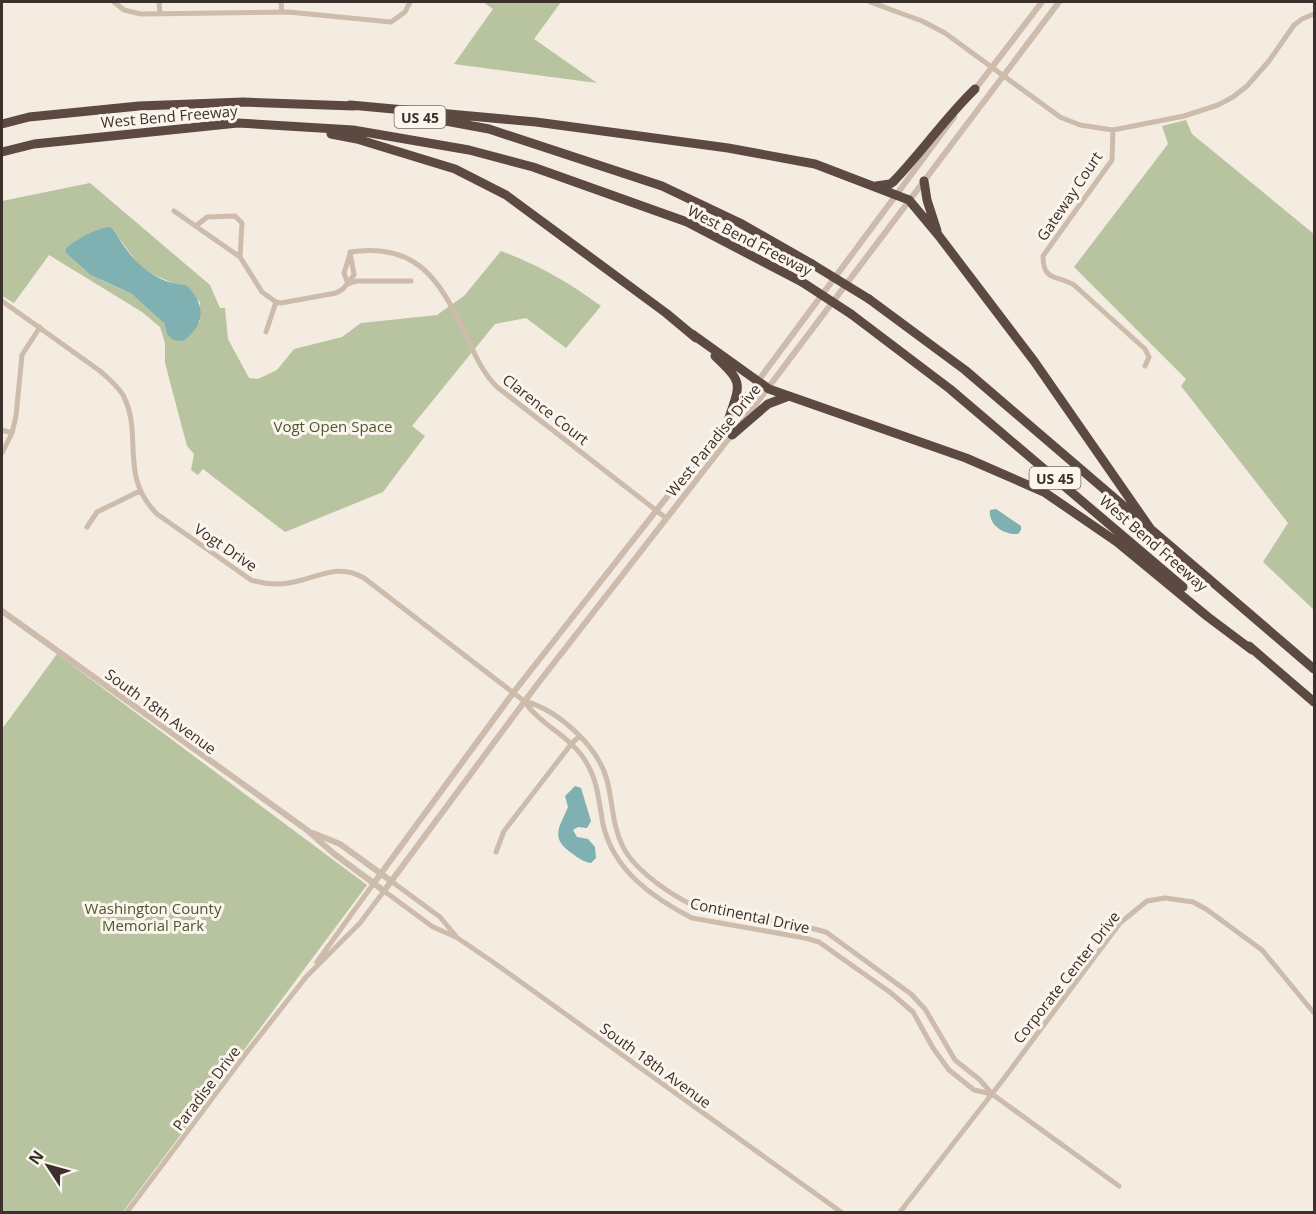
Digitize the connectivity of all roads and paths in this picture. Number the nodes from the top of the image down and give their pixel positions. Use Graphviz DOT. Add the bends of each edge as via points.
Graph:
graph roads {
  1 [pos="114,2"];
  2 [pos="159,2"];
  3 [pos="281,2"];
  4 [pos="410,2"];
  5 [pos="870,2"];
  6 [pos="1042,2"];
  7 [pos="1059,2"];
  8 [pos="282,12"];
  9 [pos="160,14"];
  10 [pos="1314,14"];
  11 [pos="992,68"];
  12 [pos="1003,76"];
  13 [pos="975,89"];
  14 [pos="350,105"];
  15 [pos="2,124"];
  16 [pos="302,128"];
  17 [pos="1113,130"];
  18 [pos="2,152"];
  19 [pos="924,181"];
  20 [pos="871,186"];
  21 [pos="896,195"];
  22 [pos="909,200"];
  23 [pos="174,211"];
  24 [pos="196,226"];
  25 [pos="939,236"];
  26 [pos="240,257"];
  27 [pos="411,281"];
  28 [pos="348,284"];
  29 [pos="2,301"];
  30 [pos="276,302"];
  31 [pos="40,327"];
  32 [pos="266,332"];
  33 [pos="692,334"];
  34 [pos="1145,366"];
  35 [pos="758,381"];
  36 [pos="769,388"];
  37 [pos="789,396"];
  38 [pos="729,417"];
  39 [pos="2,429"];
  40 [pos="12,433"];
  41 [pos="732,435"];
  42 [pos="2,453"];
  43 [pos="140,491"];
  44 [pos="656,510"];
  45 [pos="666,518"];
  46 [pos="87,526"];
  47 [pos="1150,528"];
  48 [pos="2,611"];
  49 [pos="1252,650"];
  50 [pos="1314,669"];
  51 [pos="513,693"];
  52 [pos="524,701"];
  53 [pos="1314,702"];
  54 [pos="580,736"];
  55 [pos="572,743"];
  56 [pos="307,830"];
  57 [pos="496,852"];
  58 [pos="381,874"];
  59 [pos="391,881"];
  60 [pos="374,883"];
  61 [pos="384,891"];
  62 [pos="456,937"];
  63 [pos="305,978"];
  64 [pos="1314,1013"];
  65 [pos="992,1094"];
  66 [pos="1119,1186"];
  67 [pos="127,1212"];
  68 [pos="841,1212"];
  69 [pos="900,1212"];
  1 -- 9 [label="street" via="124,10"];
  2 -- 9 [label="street"];
  3 -- 8 [label="street"];
  4 -- 8 [label="street" via="405,12 391,22"];
  5 -- 11 [label="street" via="945,33"];
  6 -- 11 [label="street, West Paradise Drive"];
  7 -- 12 [label="street, West Paradise Drive"];
  8 -- 9 [label="street"];
  10 -- 17 [label="street" via="1294,26 1269,61 1233,97 1184,116"];
  11 -- 12 [label="street"];
  11 -- 13 [label="street, West Paradise Drive"];
  12 -- 17 [label="street" via="1060,117 1080,125"];
  12 -- 19 [label="street, West Paradise Drive"];
  13 -- 20 [label="highway" via="893,182"];
  13 -- 21 [label="street, West Paradise Drive"];
  14 -- 15 [label="highway, West Bend Freeway / US 45" via="243,102 139,106 29,117"];
  14 -- 20 [label="highway" via="728,147 815,164"];
  14 -- 47 [label="highway, West Bend Freeway / US 45, bridge" via="489,129 662,186 740,223 869,299 965,370"];
  16 -- 18 [label="highway, West Bend Freeway / US 45" via="238,123 34,144"];
  16 -- 33 [label="highway" via="413,155 455,169 496,190"];
  16 -- 49 [label="highway, West Bend Freeway / US 45, bridge" via="353,130 469,150 532,167 687,222 802,282 901,350 1042,466"];
  17 -- 34 [label="street, Gateway Court" via="1112,160 1043,256 1043,267 1056,279 1074,285 1144,349 1149,357"];
  19 -- 22 [label="street, West Paradise Drive"];
  19 -- 25 [label="highway"];
  20 -- 21 [label="highway"];
  21 -- 22 [label="highway"];
  21 -- 35 [label="street, West Paradise Drive"];
  22 -- 25 [label="highway"];
  22 -- 36 [label="street, West Paradise Drive"];
  23 -- 24 [label="street"];
  24 -- 26 [label="street"];
  24 -- 26 [label="street" via="207,217 240,219"];
  25 -- 47 [label="highway" via="1034,361"];
  26 -- 30 [label="street" via="258,286"];
  27 -- 28 [label="street"];
  28 -- 30 [label="street" via="336,293"];
  28 -- 44 [label="street, Clarence Court" via="344,273 350,252 390,252 425,270 449,302 485,375"];
  29 -- 31 [label="street, Vogt Drive"];
  30 -- 32 [label="street"];
  31 -- 40 [label="street" via="22,355"];
  31 -- 43 [label="street, Vogt Drive" via="100,371 123,394 131,427 134,475"];
  33 -- 35 [label="highway"];
  33 -- 38 [label="highway" via="736,379 738,390"];
  35 -- 36 [label="highway"];
  35 -- 38 [label="street, West Paradise Drive"];
  36 -- 37 [label="highway"];
  36 -- 41 [label="street, West Paradise Drive"];
  37 -- 41 [label="highway" via="768,404"];
  37 -- 49 [label="highway" via="966,458 1044,492 1117,542"];
  38 -- 44 [label="street, West Paradise Drive"];
  39 -- 40 [label="street"];
  40 -- 42 [label="street"];
  41 -- 45 [label="street, West Paradise Drive"];
  43 -- 46 [label="street" via="97,512"];
  43 -- 51 [label="street, Vogt Drive" via="157,514 251,580 263,584 291,583 333,571 360,576"];
  44 -- 45 [label="street, Clarence Court"];
  44 -- 51 [label="street, West Paradise Drive"];
  45 -- 52 [label="street, West Paradise Drive"];
  47 -- 50 [label="highway, West Bend Freeway / US 45"];
  48 -- 56 [label="street, South 18th Avenue"];
  49 -- 53 [label="highway, West Bend Freeway / US 45"];
  51 -- 52 [label="street, Vogt Drive"];
  51 -- 58 [label="street, West Paradise Drive"];
  52 -- 54 [label="street, Continental Drive" via="540,705"];
  52 -- 55 [label="street, Continental Drive" via="534,716"];
  52 -- 59 [label="street, West Paradise Drive"];
  54 -- 55 [label="street"];
  54 -- 65 [label="street, Continental Drive" via="601,765 615,827 637,866 693,906 826,932 911,994 925,1009 955,1060"];
  55 -- 57 [label="street" via="504,831"];
  55 -- 65 [label="street, Continental Drive" via="596,784 609,844 630,876 692,918 819,942 913,1012 949,1070 974,1090"];
  56 -- 58 [label="street, South 18th Avenue" via="340,844"];
  56 -- 60 [label="street, South 18th Avenue"];
  58 -- 59 [label="street, South 18th Avenue"];
  58 -- 60 [label="street, West Paradise Drive"];
  59 -- 61 [label="street, West Paradise Drive"];
  59 -- 62 [label="street, South 18th Avenue" via="440,917"];
  60 -- 61 [label="street, South 18th Avenue"];
  60 -- 63 [label="street, Paradise Drive"];
  61 -- 62 [label="street, South 18th Avenue" via="434,927"];
  61 -- 63 [label="street, Paradise Drive" via="360,923"];
  62 -- 68 [label="street, South 18th Avenue"];
  63 -- 67 [label="street, Paradise Drive"];
  64 -- 65 [label="street, Corporate Center Drive" via="1262,950 1206,909 1193,902 1165,898 1147,901 1120,922"];
  65 -- 66 [label="street, Continental Drive"];
  65 -- 69 [label="street, Corporate Center Drive"];
}
